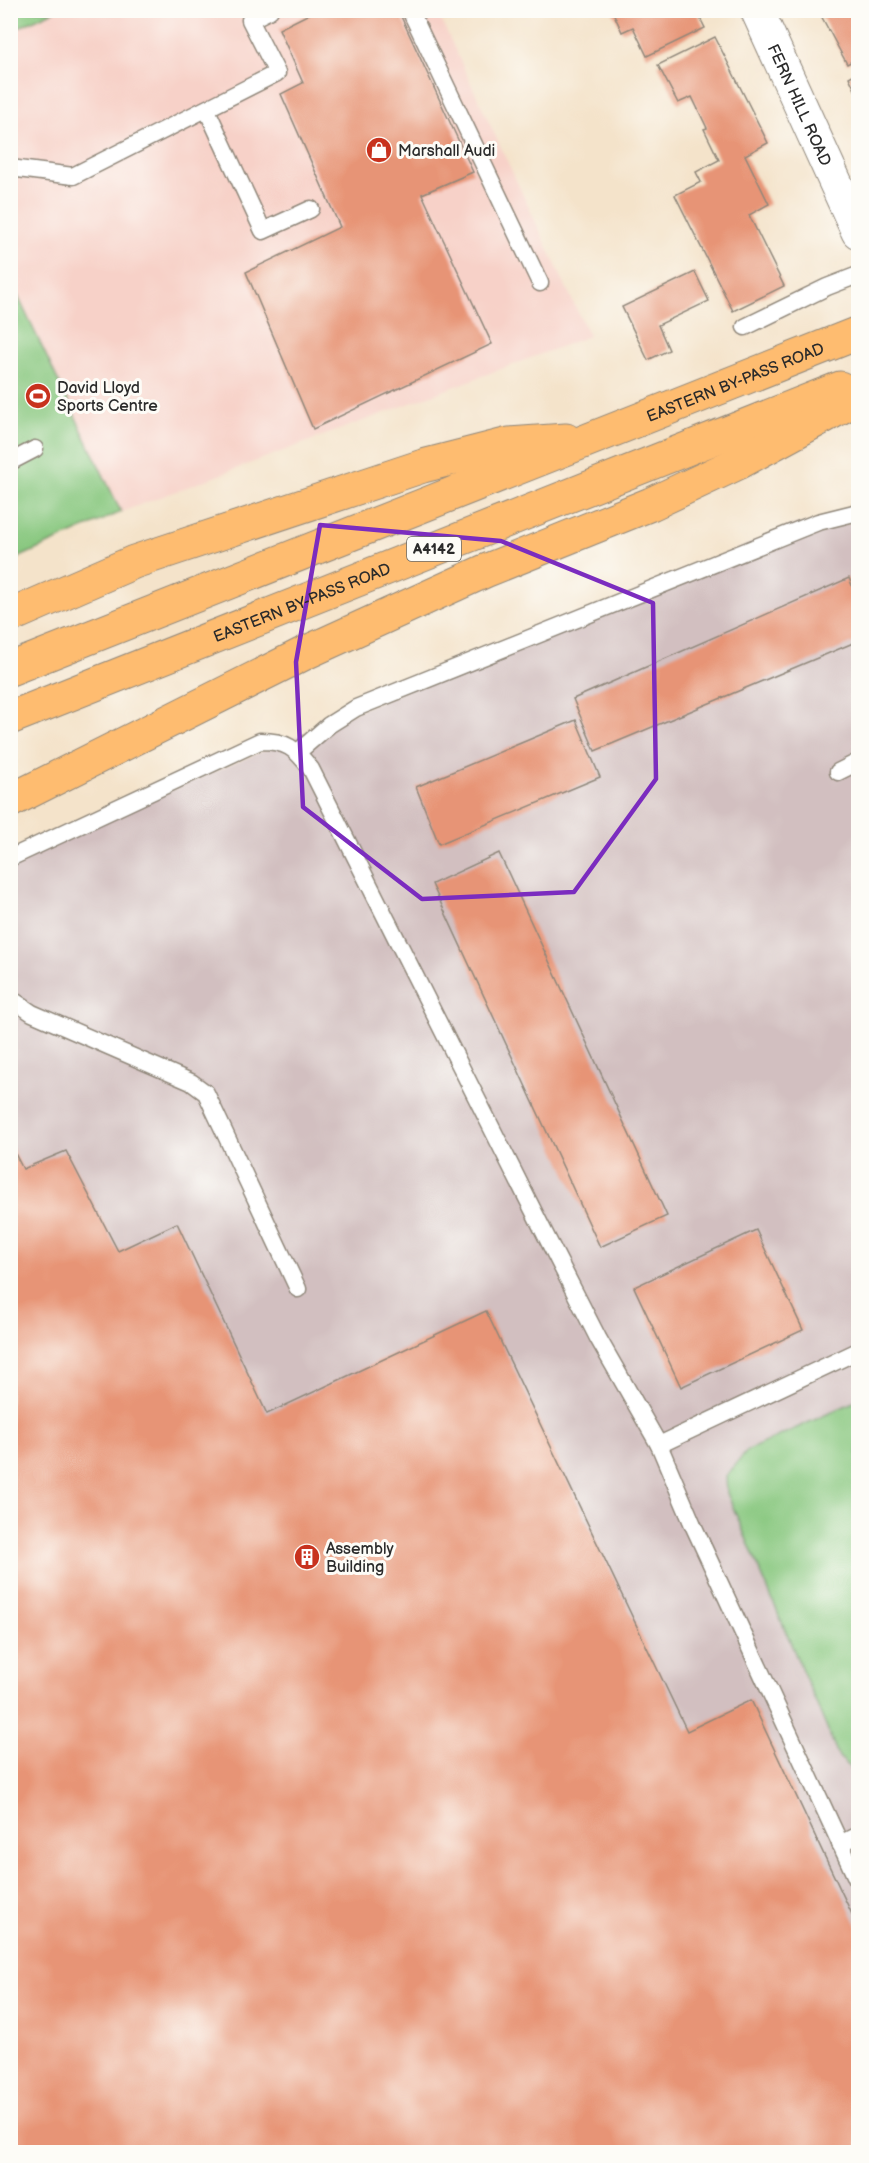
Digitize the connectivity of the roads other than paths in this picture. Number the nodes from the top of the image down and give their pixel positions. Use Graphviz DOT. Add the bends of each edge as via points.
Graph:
graph roads {
  1 [pos="270,10"];
  2 [pos="410,10"];
  3 [pos="757,10"];
  4 [pos="207,110"];
  5 [pos="10,168"];
  6 [pos="311,209"];
  7 [pos="858,232"];
  8 [pos="858,275"];
  9 [pos="540,283"];
  10 [pos="745,327"];
  11 [pos="858,333"];
  12 [pos="858,381"];
  13 [pos="858,398"];
  14 [pos="595,439"];
  15 [pos="35,449"];
  16 [pos="10,462"];
  17 [pos="858,512"];
  18 [pos="10,616"];
  19 [pos="10,669"];
  20 [pos="10,718"];
  21 [pos="298,752"];
  22 [pos="858,762"];
  23 [pos="838,772"];
  24 [pos="10,801"];
  25 [pos="10,858"];
  26 [pos="10,998"];
  27 [pos="298,1289"];
  28 [pos="858,1351"];
  29 [pos="659,1445"];
  30 [pos="858,1835"];
  31 [pos="840,1844"];
  32 [pos="858,1882"];
  1 -- 4 [label="lane" via="250,20 277,73"];
  2 -- 9 [label="lane"];
  3 -- 7 [label="street, FERN HILL ROAD"];
  4 -- 5 [label="lane" via="73,176"];
  4 -- 6 [label="lane" via="263,231"];
  8 -- 10 [label="lane"];
  11 -- 14 [label="highway, EASTERN BY-PASS ROAD / A4142"];
  12 -- 20 [label="highway, EASTERN BY-PASS ROAD / A4142"];
  13 -- 24 [label="highway" via="738,463 305,653"];
  14 -- 18 [label="highway" via="509,444 423,466 134,562"];
  14 -- 19 [label="highway, EASTERN BY-PASS ROAD / A4142"];
  15 -- 16 [label="lane"];
  17 -- 21 [label="lane" via="818,522 356,708"];
  21 -- 25 [label="lane" via="278,741 260,741"];
  21 -- 29 [label="lane" via="316,779 593,1328"];
  22 -- 23 [label="lane"];
  26 -- 27 [label="lane" via="32,1013 191,1082 206,1093"];
  28 -- 29 [label="lane"];
  29 -- 31 [label="lane"];
  30 -- 31 [label="lane"];
  31 -- 32 [label="lane"];
}
